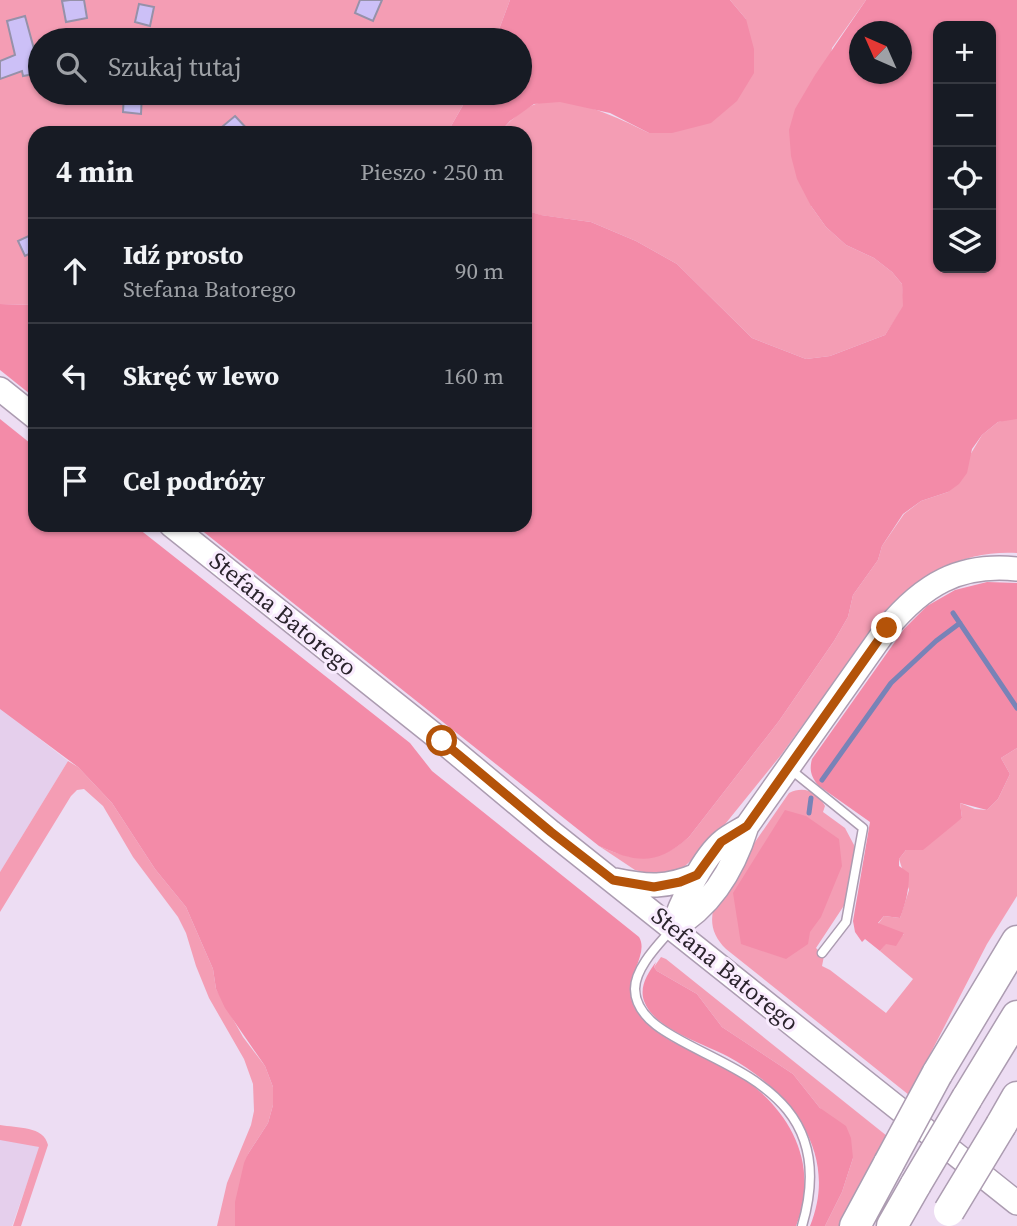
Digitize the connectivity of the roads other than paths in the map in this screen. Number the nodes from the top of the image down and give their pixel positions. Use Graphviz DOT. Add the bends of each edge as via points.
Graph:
graph roads {
  1 [pos="0,389"];
  2 [pos="28,411"];
  3 [pos="180,532"];
  4 [pos="1017,569"];
  5 [pos="788,768"];
  6 [pos="747,826"];
  7 [pos="697,875"];
  8 [pos="613,880"];
  9 [pos="673,928"];
  10 [pos="1017,941"];
  11 [pos="822,953"];
  12 [pos="1017,1016"];
  13 [pos="1017,1097"];
  14 [pos="1017,1203"];
  15 [pos="945,1219"];
  16 [pos="802,1226"];
  17 [pos="855,1226"];
  18 [pos="892,1226"];
  1 -- 2 [label="street"];
  3 -- 8 [label="street, Stefana Batorego"];
  4 -- 5 [label="street" via="966,571 934,584 908,604"];
  5 -- 6 [label="street"];
  5 -- 11 [label="lane" via="863,828 846,922"];
  6 -- 7 [label="street" via="721,842"];
  6 -- 9 [label="street" via="739,853 710,898"];
  7 -- 8 [label="street" via="654,887"];
  7 -- 9 [label="street"];
  8 -- 9 [label="street, Stefana Batorego"];
  9 -- 14 [label="street, Stefana Batorego"];
  9 -- 16 [label="lane" via="638,975 637,999 643,1012 663,1031 762,1085 793,1119 807,1150 811,1180"];
  10 -- 17 [label="highway, bridge" via="937,1074"];
  12 -- 18 [label="highway, bridge"];
  13 -- 15 [label="highway, bridge"];
}
